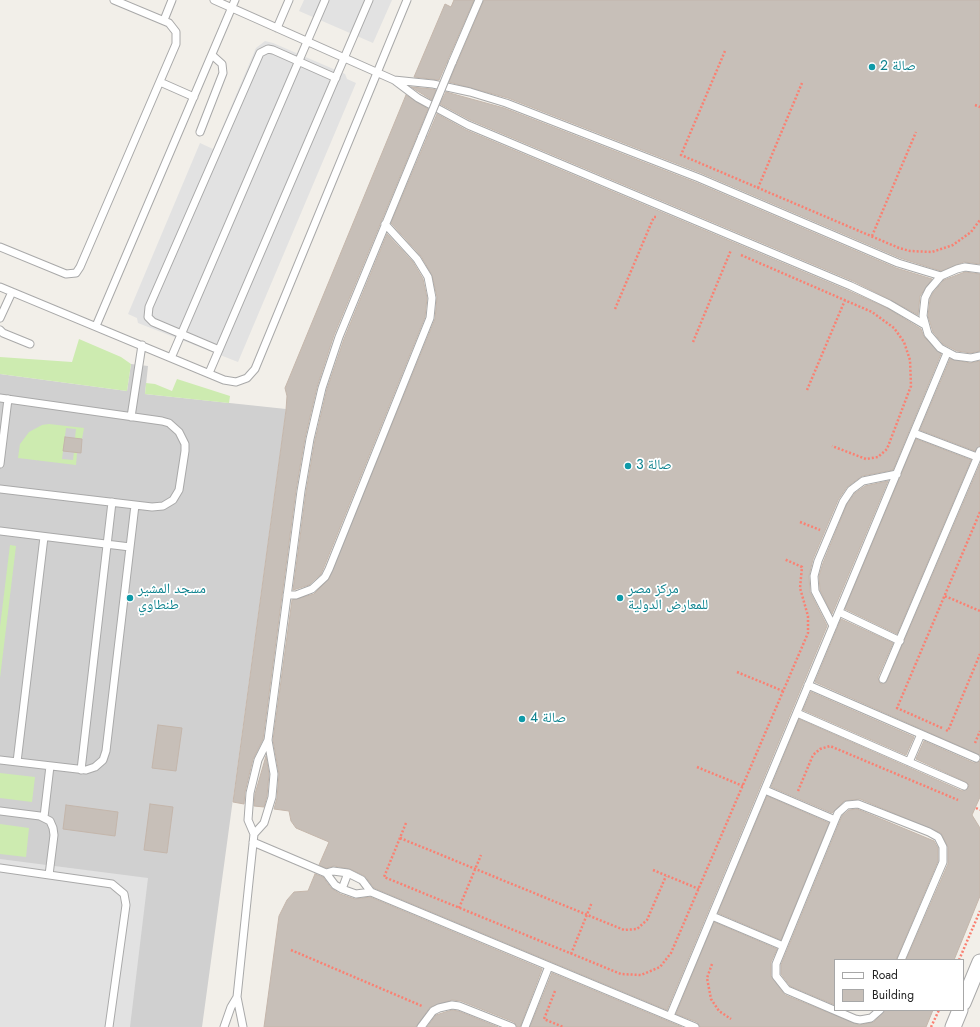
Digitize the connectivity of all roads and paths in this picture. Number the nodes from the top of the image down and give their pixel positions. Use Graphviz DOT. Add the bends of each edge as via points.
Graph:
graph roads {
  1 [pos="114,0"];
  2 [pos="172,0"];
  3 [pos="214,0"];
  4 [pos="235,0"];
  5 [pos="289,0"];
  6 [pos="325,0"];
  7 [pos="369,0"];
  8 [pos="407,0"];
  9 [pos="479,0"];
  10 [pos="232,8"];
  11 [pos="164,20"];
  12 [pos="277,28"];
  13 [pos="307,41"];
  14 [pos="726,51"];
  15 [pos="212,55"];
  16 [pos="344,58"];
  17 [pos="299,61"];
  18 [pos="377,72"];
  19 [pos="336,78"];
  20 [pos="394,80"];
  21 [pos="160,82"];
  22 [pos="802,83"];
  23 [pos="194,97"];
  24 [pos="975,105"];
  25 [pos="980,107"];
  26 [pos="200,132"];
  27 [pos="916,132"];
  28 [pos="758,188"];
  29 [pos="661,220"];
  30 [pos="980,220"];
  31 [pos="385,224"];
  32 [pos="872,236"];
  33 [pos="724,247"];
  34 [pos="0,248"];
  35 [pos="731,250"];
  36 [pos="980,269"];
  37 [pos="941,276"];
  38 [pos="0,287"];
  39 [pos="12,292"];
  40 [pos="845,300"];
  41 [pos="615,309"];
  42 [pos="0,318"];
  43 [pos="924,325"];
  44 [pos="96,326"];
  45 [pos="0,330"];
  46 [pos="181,334"];
  47 [pos="693,342"];
  48 [pos="30,344"];
  49 [pos="142,345"];
  50 [pos="219,350"];
  51 [pos="947,353"];
  52 [pos="980,356"];
  53 [pos="171,358"];
  54 [pos="209,373"];
  55 [pos="807,390"];
  56 [pos="0,398"];
  57 [pos="8,399"];
  58 [pos="131,417"];
  59 [pos="914,433"];
  60 [pos="832,446"];
  61 [pos="979,454"];
  62 [pos="0,464"];
  63 [pos="896,474"];
  64 [pos="0,489"];
  65 [pos="112,502"];
  66 [pos="134,505"];
  67 [pos="980,512"];
  68 [pos="800,522"];
  69 [pos="0,531"];
  70 [pos="829,534"];
  71 [pos="44,537"];
  72 [pos="108,544"];
  73 [pos="130,547"];
  74 [pos="784,559"];
  75 [pos="287,595"];
  76 [pos="945,596"];
  77 [pos="980,611"];
  78 [pos="839,612"];
  79 [pos="833,626"];
  80 [pos="900,641"];
  81 [pos="980,654"];
  82 [pos="737,672"];
  83 [pos="883,679"];
  84 [pos="808,685"];
  85 [pos="784,692"];
  86 [pos="797,713"];
  87 [pos="980,731"];
  88 [pos="921,734"];
  89 [pos="268,740"];
  90 [pos="975,743"];
  91 [pos="976,758"];
  92 [pos="0,760"];
  93 [pos="17,762"];
  94 [pos="909,762"];
  95 [pos="50,766"];
  96 [pos="697,767"];
  97 [pos="81,770"];
  98 [pos="743,786"];
  99 [pos="964,786"];
  100 [pos="765,790"];
  101 [pos="958,800"];
  102 [pos="793,802"];
  103 [pos="976,808"];
  104 [pos="980,810"];
  105 [pos="0,811"];
  106 [pos="44,817"];
  107 [pos="835,820"];
  108 [pos="406,823"];
  109 [pos="254,834"];
  110 [pos="400,838"];
  111 [pos="253,842"];
  112 [pos="481,856"];
  113 [pos="2,868"];
  114 [pos="475,869"];
  115 [pos="653,870"];
  116 [pos="326,873"];
  117 [pos="348,873"];
  118 [pos="49,875"];
  119 [pos="666,876"];
  120 [pos="342,889"];
  121 [pos="699,889"];
  122 [pos="371,892"];
  123 [pos="592,902"];
  124 [pos="459,908"];
  125 [pos="980,910"];
  126 [pos="587,916"];
  127 [pos="712,916"];
  128 [pos="783,946"];
  129 [pos="291,950"];
  130 [pos="571,954"];
  131 [pos="901,959"];
  132 [pos="959,959"];
  133 [pos="980,962"];
  134 [pos="712,964"];
  135 [pos="549,966"];
  136 [pos="555,991"];
  137 [pos="237,997"];
  138 [pos="964,1001"];
  139 [pos="834,1009"];
  140 [pos="433,1011"];
  141 [pos="838,1011"];
  142 [pos="879,1011"];
  143 [pos="939,1011"];
  144 [pos="960,1011"];
  145 [pos="670,1016"];
  146 [pos="732,1019"];
  147 [pos="109,1027"];
  148 [pos="224,1027"];
  149 [pos="243,1027"];
  150 [pos="421,1027"];
  151 [pos="512,1027"];
  152 [pos="525,1027"];
  153 [pos="563,1027"];
  154 [pos="695,1027"];
  155 [pos="932,1027"];
  156 [pos="953,1027"];
  1 -- 11 [label="lane"];
  2 -- 11 [label="lane"];
  3 -- 10 [label="lane"];
  4 -- 10 [label="lane"];
  5 -- 12 [label="lane"];
  6 -- 13 [label="lane"];
  7 -- 16 [label="lane"];
  8 -- 18 [label="lane"];
  9 -- 31 [label="lane, bridge"];
  10 -- 12 [label="lane"];
  10 -- 15 [label="lane"];
  11 -- 21 [label="lane" via="173,27 177,38"];
  12 -- 13 [label="lane"];
  13 -- 16 [label="lane"];
  13 -- 17 [label="lane"];
  14 -- 28 [label="path" via="681,155"];
  15 -- 23 [label="lane"];
  15 -- 26 [label="lane" via="222,64 223,73"];
  16 -- 18 [label="lane"];
  16 -- 19 [label="lane"];
  17 -- 19 [label="lane"];
  17 -- 46 [label="lane"];
  17 -- 46 [label="lane" via="273,50 268,49 260,53 148,307 147,314 150,320"];
  18 -- 20 [label="lane"];
  18 -- 54 [label="lane" via="255,369 247,378 236,382"];
  19 -- 50 [label="lane"];
  20 -- 37 [label="lane" via="433,84 506,103 706,180 898,263"];
  20 -- 43 [label="lane" via="418,98 474,128 850,286 889,304"];
  21 -- 23 [label="lane"];
  21 -- 34 [label="lane" via="78,270 66,274"];
  22 -- 28 [label="path"];
  23 -- 44 [label="lane"];
  24 -- 25 [label="path"];
  27 -- 32 [label="path"];
  28 -- 32 [label="path"];
  29 -- 41 [label="path" via="654,217"];
  30 -- 32 [label="path" via="972,232 963,239 932,252 910,251"];
  31 -- 75 [label="lane" via="339,337 322,388 305,465"];
  31 -- 75 [label="lane" via="417,259 428,277 432,298 430,318 325,577 312,589"];
  33 -- 35 [label="path"];
  35 -- 40 [label="path"];
  35 -- 47 [label="path"];
  36 -- 37 [label="lane" via="957,268"];
  37 -- 43 [label="lane" via="925,298"];
  38 -- 39 [label="lane"];
  39 -- 42 [label="lane"];
  39 -- 44 [label="lane"];
  40 -- 55 [label="path"];
  40 -- 60 [label="path" via="880,316 894,328 908,351 912,378 909,395 883,454 866,459"];
  43 -- 51 [label="lane" via="933,342"];
  44 -- 49 [label="lane"];
  45 -- 48 [label="lane"];
  46 -- 50 [label="lane"];
  46 -- 53 [label="lane"];
  49 -- 53 [label="lane"];
  49 -- 58 [label="lane"];
  50 -- 54 [label="lane"];
  51 -- 52 [label="lane" via="963,358"];
  51 -- 59 [label="lane"];
  53 -- 54 [label="lane"];
  56 -- 57 [label="lane"];
  57 -- 58 [label="lane"];
  57 -- 62 [label="lane"];
  58 -- 66 [label="lane" via="169,424 179,432 185,444 179,490 173,500 158,507"];
  59 -- 61 [label="lane"];
  59 -- 63 [label="lane"];
  61 -- 80 [label="lane"];
  63 -- 70 [label="lane" via="863,481 851,490"];
  63 -- 78 [label="lane"];
  64 -- 65 [label="lane"];
  65 -- 66 [label="lane"];
  65 -- 72 [label="lane"];
  66 -- 73 [label="lane"];
  67 -- 76 [label="path"];
  68 -- 70 [label="path"];
  69 -- 71 [label="lane"];
  70 -- 79 [label="lane" via="815,568 814,583 818,598"];
  71 -- 72 [label="lane"];
  71 -- 93 [label="lane"];
  72 -- 73 [label="lane"];
  72 -- 97 [label="lane"];
  73 -- 97 [label="lane" via="106,751 100,764 91,769"];
  74 -- 85 [label="path" via="802,567 800,588 809,628"];
  75 -- 89 [label="lane"];
  76 -- 77 [label="path"];
  76 -- 81 [label="path" via="897,708 948,731"];
  78 -- 79 [label="lane"];
  78 -- 80 [label="lane"];
  79 -- 84 [label="lane"];
  80 -- 83 [label="lane"];
  82 -- 85 [label="path"];
  84 -- 86 [label="lane"];
  84 -- 88 [label="lane"];
  85 -- 98 [label="path"];
  86 -- 94 [label="lane"];
  86 -- 100 [label="lane"];
  87 -- 90 [label="path"];
  88 -- 91 [label="lane"];
  88 -- 94 [label="lane"];
  89 -- 109 [label="lane" via="255,771 250,794 248,820"];
  89 -- 109 [label="lane" via="274,774 272,797 264,822"];
  92 -- 93 [label="lane"];
  93 -- 95 [label="lane"];
  94 -- 99 [label="lane"];
  95 -- 97 [label="lane"];
  95 -- 106 [label="lane"];
  96 -- 98 [label="path"];
  98 -- 121 [label="path"];
  100 -- 102 [label="lane"];
  100 -- 127 [label="lane"];
  101 -- 102 [label="path" via="830,746 820,749 813,756"];
  102 -- 107 [label="lane"];
  103 -- 104 [label="path"];
  105 -- 106 [label="lane"];
  106 -- 118 [label="lane" via="50,821 54,831"];
  107 -- 128 [label="lane"];
  107 -- 131 [label="lane" via="842,808 858,804 929,832 941,842 943,862"];
  108 -- 110 [label="path"];
  109 -- 111 [label="lane"];
  110 -- 114 [label="path"];
  110 -- 124 [label="path" via="384,876"];
  111 -- 116 [label="lane"];
  111 -- 137 [label="lane"];
  112 -- 114 [label="path"];
  113 -- 118 [label="lane"];
  114 -- 124 [label="path"];
  114 -- 126 [label="path"];
  115 -- 119 [label="path"];
  116 -- 117 [label="lane"];
  116 -- 120 [label="lane" via="335,885"];
  117 -- 120 [label="lane"];
  117 -- 122 [label="lane" via="362,880"];
  118 -- 147 [label="lane" via="112,884 124,894 126,905"];
  119 -- 121 [label="path"];
  119 -- 126 [label="path" via="647,920 637,929 624,930"];
  120 -- 122 [label="lane" via="356,894"];
  121 -- 130 [label="path" via="671,953 664,963 654,970 635,976 621,974"];
  122 -- 135 [label="lane"];
  123 -- 126 [label="path"];
  124 -- 130 [label="path"];
  125 -- 132 [label="path"];
  126 -- 130 [label="path"];
  127 -- 128 [label="lane"];
  127 -- 145 [label="lane"];
  128 -- 139 [label="lane" via="776,964 779,981 787,990"];
  129 -- 140 [label="path"];
  133 -- 138 [label="street"];
  134 -- 146 [label="path" via="708,978 711,999 719,1011"];
  135 -- 145 [label="lane"];
  135 -- 152 [label="lane"];
  136 -- 153 [label="path" via="544,1019"];
  137 -- 148 [label="lane"];
  137 -- 149 [label="lane"];
  140 -- 150 [label="lane"];
  140 -- 151 [label="lane" via="445,1006 459,1006"];
  141 -- 142 [label="lane" via="860,1020 871,1018"];
  143 -- 155 [label="path"];
  144 -- 156 [label="street"];
  145 -- 154 [label="lane"];
}
